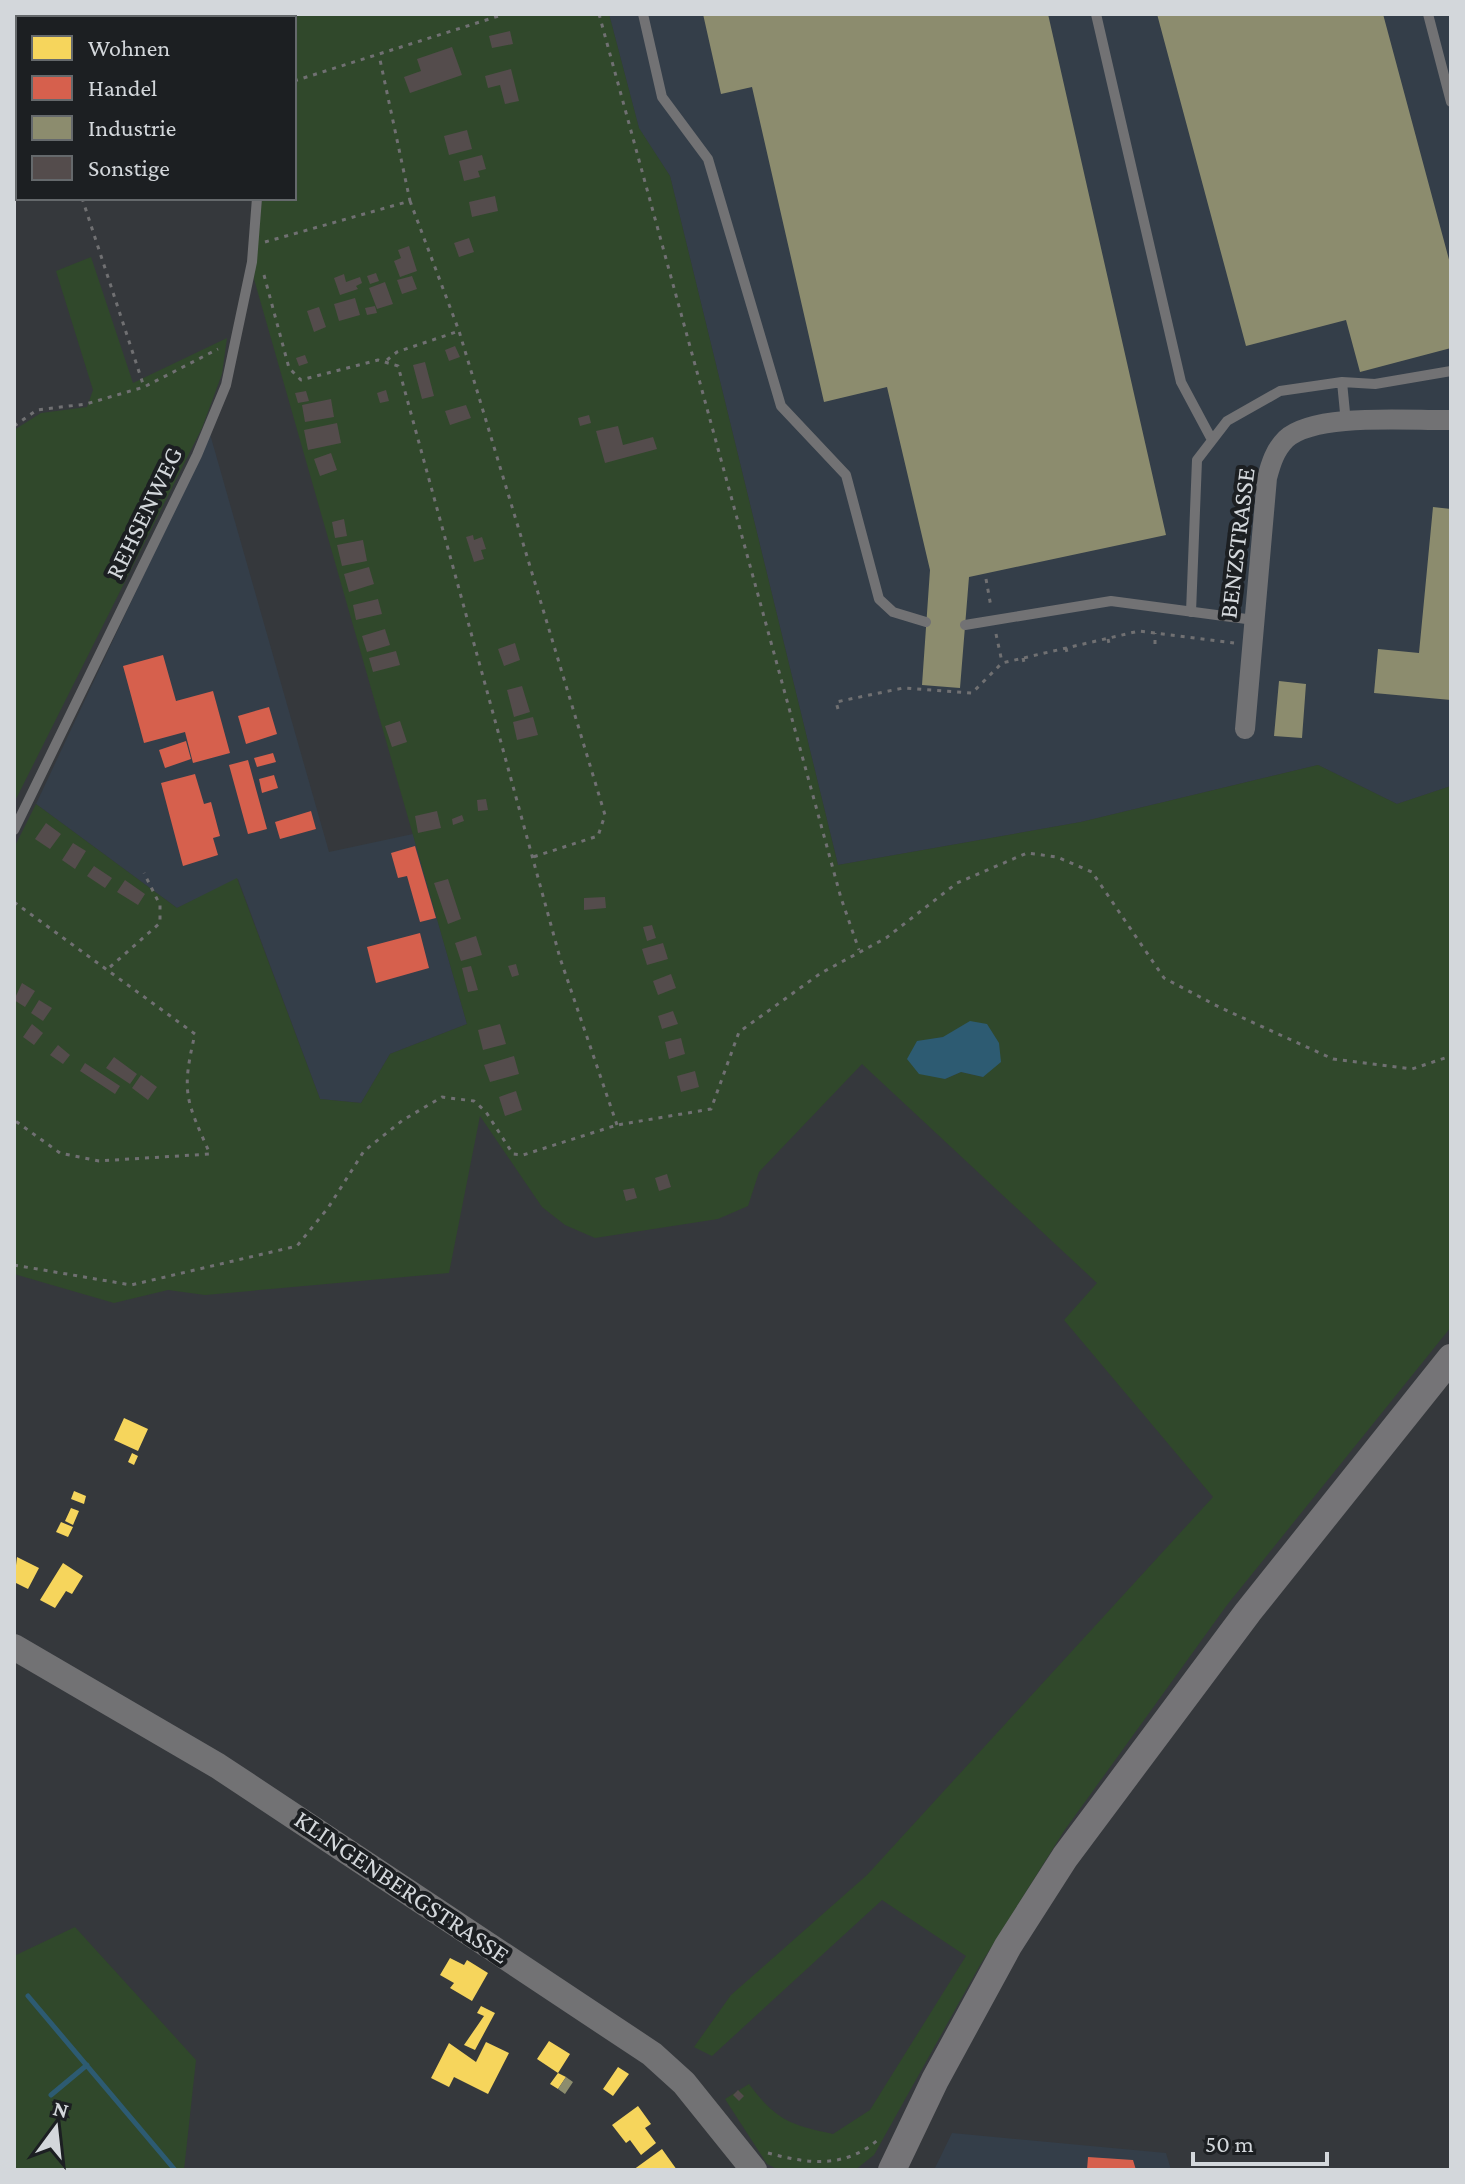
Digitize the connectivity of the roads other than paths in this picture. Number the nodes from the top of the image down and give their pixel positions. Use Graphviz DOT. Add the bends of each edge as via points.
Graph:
graph roads {
  1 [pos="643,14"];
  2 [pos="1096,14"];
  3 [pos="1428,14"];
  4 [pos="1451,102"];
  5 [pos="257,200"];
  6 [pos="1451,371"];
  7 [pos="1342,382"];
  8 [pos="1451,420"];
  9 [pos="1346,423"];
  10 [pos="1212,440"];
  11 [pos="1191,612"];
  12 [pos="1254,620"];
  13 [pos="926,622"];
  14 [pos="965,625"];
  15 [pos="1245,729"];
  16 [pos="14,830"];
  17 [pos="1451,1358"];
  18 [pos="14,1647"];
  19 [pos="755,2158"];
  20 [pos="892,2170"];
  1 -- 13 [label="lane" via="662,97 708,159 781,406 846,475 879,599 893,612"];
  2 -- 10 [label="lane" via="1181,382"];
  3 -- 4 [label="lane"];
  5 -- 16 [label="lane, REHSENWEG" via="252,262 226,385"];
  6 -- 7 [label="lane" via="1375,384"];
  7 -- 9 [label="lane"];
  7 -- 10 [label="lane" via="1280,391 1227,421"];
  8 -- 9 [label="street, BENZSTRASSE"];
  9 -- 12 [label="street, BENZSTRASSE" via="1310,426 1288,438 1274,455 1267,478"];
  10 -- 11 [label="lane" via="1197,460"];
  11 -- 12 [label="lane"];
  11 -- 14 [label="lane" via="1111,601"];
  12 -- 15 [label="street, BENZSTRASSE"];
  17 -- 20 [label="main road" via="1248,1612 1065,1857 1008,1946"];
  18 -- 19 [label="street, KLINGENBERGSTRASSE" via="218,1766 652,2054"];
}
